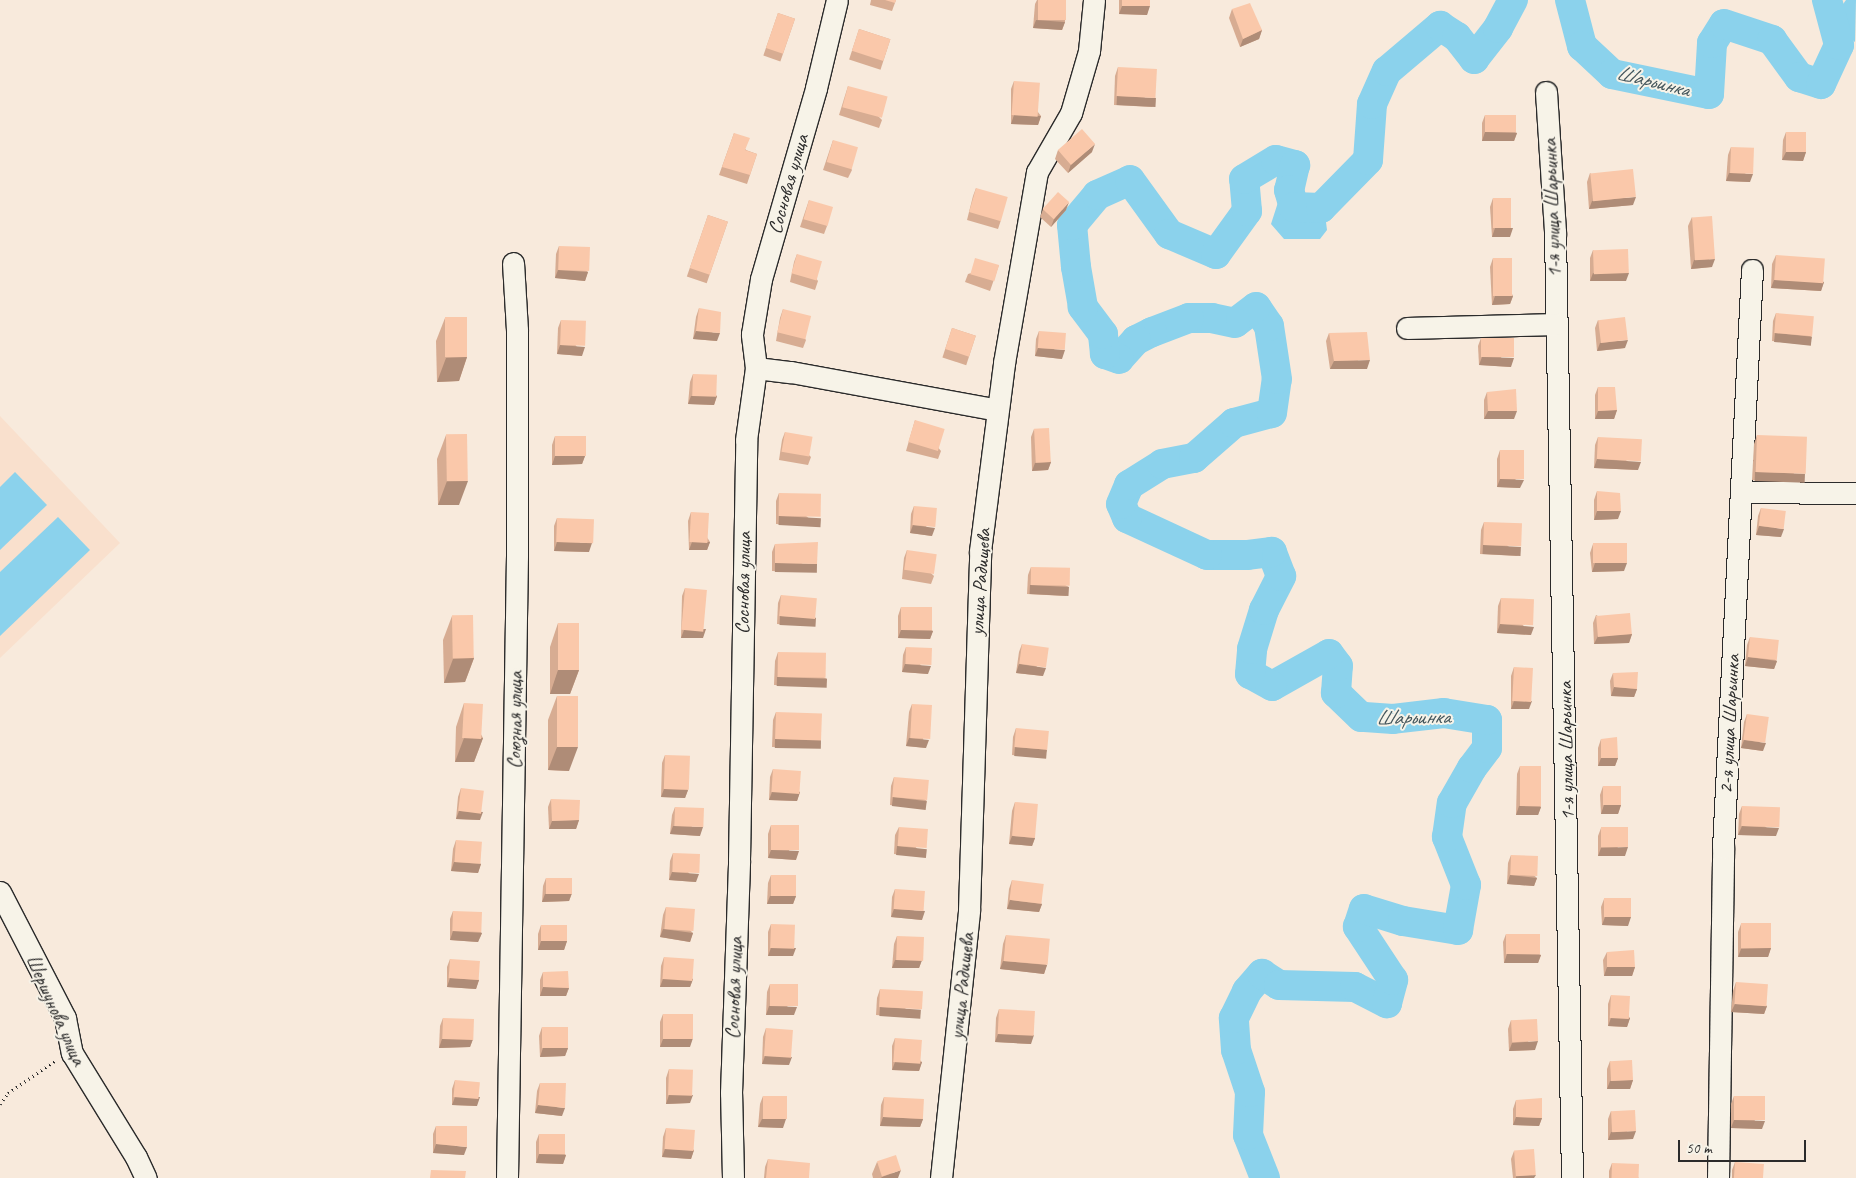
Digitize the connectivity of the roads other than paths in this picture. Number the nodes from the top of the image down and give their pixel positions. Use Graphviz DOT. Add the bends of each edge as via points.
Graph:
graph roads {
  1 [pos="837,0"];
  2 [pos="1094,0"];
  3 [pos="1546,92"];
  4 [pos="513,263"];
  5 [pos="1752,270"];
  6 [pos="1556,324"];
  7 [pos="1406,328"];
  8 [pos="756,368"];
  9 [pos="998,410"];
  10 [pos="1742,492"];
  11 [pos="1856,494"];
  12 [pos="0,892"];
  13 [pos="146,1178"];
  14 [pos="507,1178"];
  15 [pos="732,1178"];
  16 [pos="941,1178"];
  17 [pos="1572,1178"];
  18 [pos="1718,1178"];
  1 -- 8 [label="street, Сосновая улица" via="816,88 761,279 752,334"];
  2 -- 9 [label="street, улица Радищева" via="1089,51 1071,113 1037,172"];
  3 -- 6 [label="street, 1-я улица Шарьинка" via="1555,233"];
  4 -- 14 [label="street, Союзная улица" via="517,330 517,556"];
  5 -- 10 [label="street, 2-я улица Шарьинка"];
  6 -- 7 [label="street"];
  6 -- 17 [label="street, 1-я улица Шарьинка" via="1566,723"];
  8 -- 9 [label="street" via="800,373"];
  8 -- 15 [label="street, Сосновая улица" via="746,440 739,860 730,1092"];
  9 -- 16 [label="street, улица Радищева" via="980,551 969,910"];
  10 -- 11 [label="street"];
  10 -- 18 [label="street, 2-я улица Шарьинка" via="1723,848"];
  12 -- 13 [label="street, Шершунова улица" via="64,1018 72,1053"];
}
